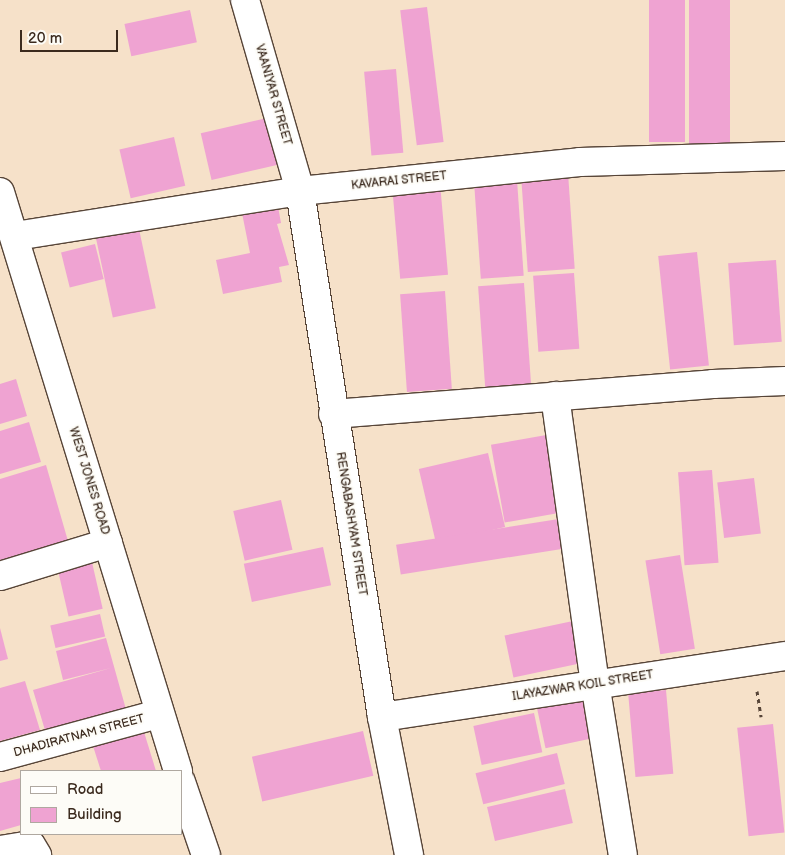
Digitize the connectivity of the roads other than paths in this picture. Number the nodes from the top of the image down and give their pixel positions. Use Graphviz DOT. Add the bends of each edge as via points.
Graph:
graph roads {
  1 [pos="245,0"];
  2 [pos="785,156"];
  3 [pos="300,191"];
  4 [pos="0,192"];
  5 [pos="16,236"];
  6 [pos="785,381"];
  7 [pos="555,396"];
  8 [pos="333,414"];
  9 [pos="108,543"];
  10 [pos="0,576"];
  11 [pos="785,656"];
  12 [pos="595,683"];
  13 [pos="158,714"];
  14 [pos="382,717"];
  15 [pos="0,757"];
  16 [pos="178,770"];
  17 [pos="182,785"];
  18 [pos="0,850"];
  19 [pos="36,855"];
  20 [pos="206,855"];
  21 [pos="409,855"];
  22 [pos="623,855"];
  1 -- 3 [label="street, VAANIYAR STREET"];
  2 -- 3 [label="street, KAVARAI STREET" via="580,162"];
  3 -- 5 [label="street, KAVARAI STREET"];
  3 -- 8 [label="street, RENGABASHYAM STREET"];
  4 -- 5 [label="street, WEST JONES ROAD"];
  5 -- 9 [label="street, WEST JONES ROAD"];
  6 -- 7 [label="street"];
  7 -- 8 [label="street"];
  7 -- 12 [label="street"];
  8 -- 14 [label="street, RENGABASHYAM STREET"];
  9 -- 10 [label="street"];
  9 -- 13 [label="street, WEST JONES ROAD"];
  11 -- 12 [label="street, ILAYAZWAR KOIL STREET"];
  12 -- 14 [label="street, ILAYAZWAR KOIL STREET"];
  12 -- 22 [label="street"];
  13 -- 15 [label="street, DHADIRATNAM STREET"];
  13 -- 16 [label="street, WEST JONES ROAD"];
  14 -- 21 [label="street, RENGABASHYAM STREET"];
  17 -- 20 [label="street"];
  18 -- 19 [label="street" via="31,845"];
}
